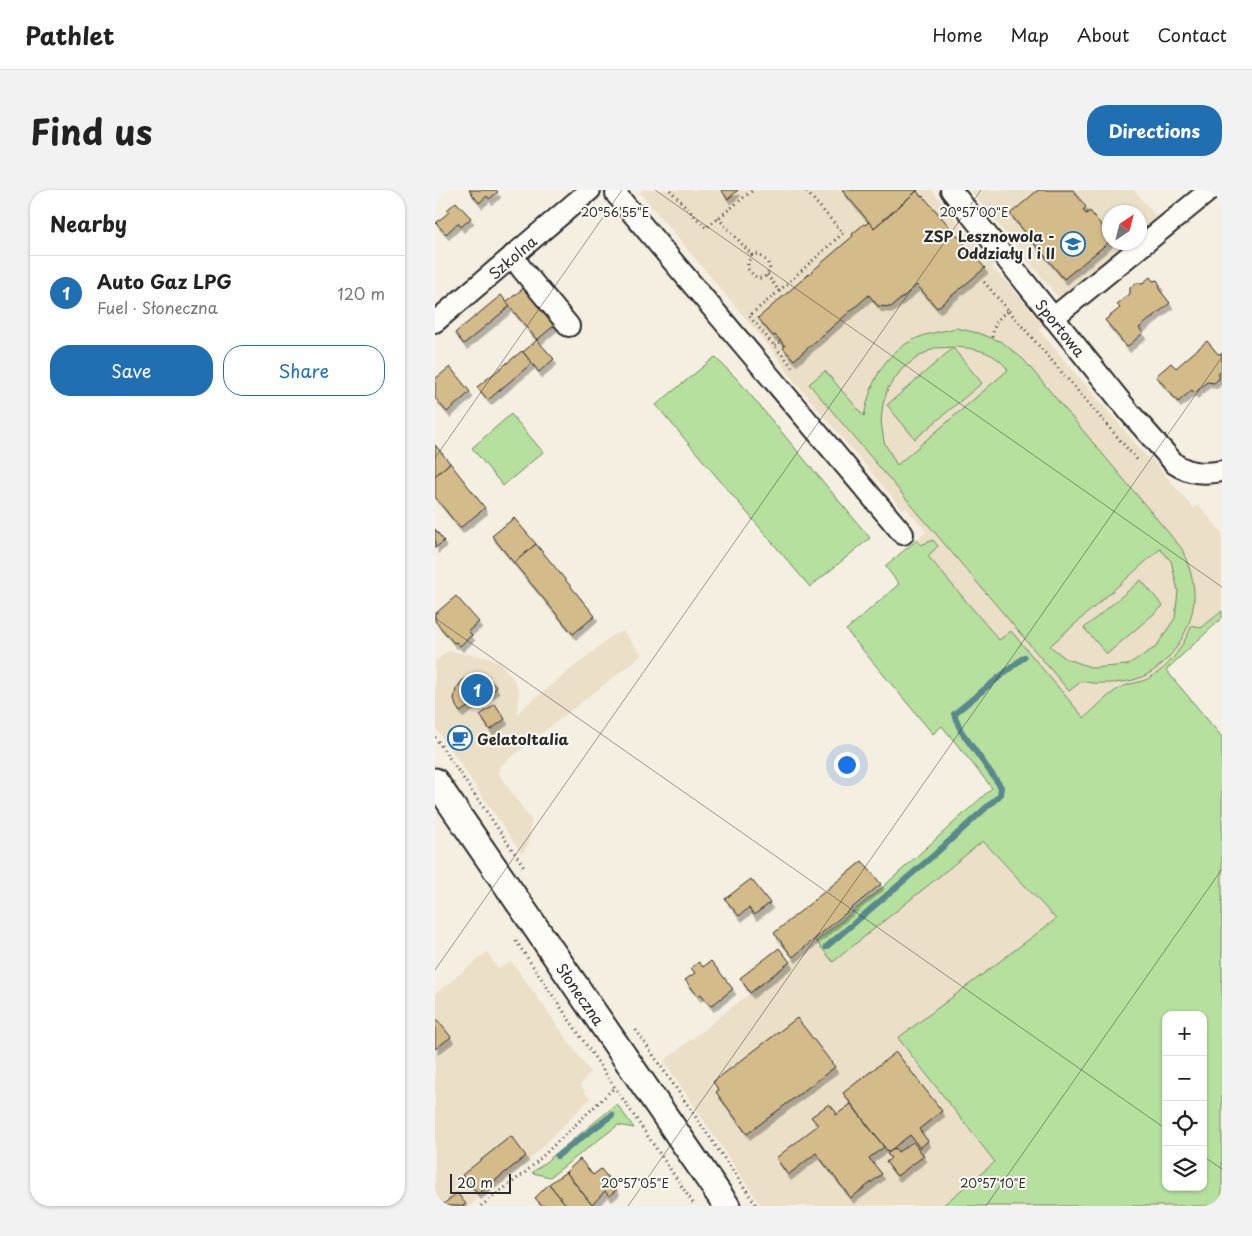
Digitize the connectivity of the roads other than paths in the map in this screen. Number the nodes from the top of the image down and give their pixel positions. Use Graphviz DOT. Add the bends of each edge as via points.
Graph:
graph roads {
  1 [pos="590,190"];
  2 [pos="951,190"];
  3 [pos="1210,190"];
  4 [pos="616,194"];
  5 [pos="513,255"];
  6 [pos="1053,318"];
  7 [pos="435,322"];
  8 [pos="569,326"];
  9 [pos="1222,471"];
  10 [pos="903,534"];
  11 [pos="435,781"];
  12 [pos="727,1206"];
  1 -- 5 [label="street, Szkolna"];
  2 -- 6 [label="street, Sportowa"];
  3 -- 6 [label="street"];
  4 -- 10 [label="street"];
  5 -- 7 [label="street, Szkolna"];
  5 -- 8 [label="street"];
  6 -- 9 [label="street, Sportowa" via="1175,464 1184,470 1208,474"];
  11 -- 12 [label="main road, Słoneczna"];
}
